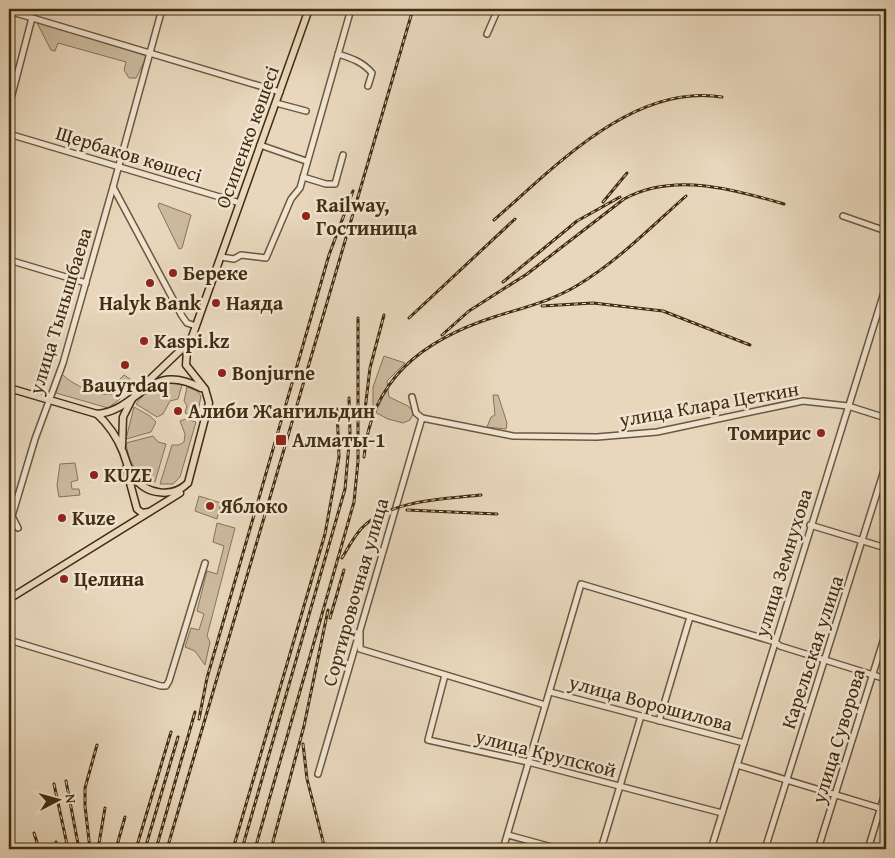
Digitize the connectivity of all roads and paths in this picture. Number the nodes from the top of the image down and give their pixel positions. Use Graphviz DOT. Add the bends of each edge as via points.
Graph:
graph roads {
  1 [pos="162,9"];
  2 [pos="309,9"];
  3 [pos="351,9"];
  4 [pos="498,9"];
  5 [pos="9,11"];
  6 [pos="32,18"];
  7 [pos="487,34"];
  8 [pos="150,54"];
  9 [pos="338,54"];
  10 [pos="368,86"];
  11 [pos="280,92"];
  12 [pos="276,103"];
  13 [pos="9,106"];
  14 [pos="306,111"];
  15 [pos="9,134"];
  16 [pos="260,145"];
  17 [pos="344,155"];
  18 [pos="306,161"];
  19 [pos="119,167"];
  20 [pos="303,177"];
  21 [pos="113,187"];
  22 [pos="240,202"];
  23 [pos="843,216"];
  24 [pos="886,230"];
  25 [pos="221,257"];
  26 [pos="9,260"];
  27 [pos="86,282"];
  28 [pos="886,289"];
  29 [pos="196,326"];
  30 [pos="190,341"];
  31 [pos="9,388"];
  32 [pos="205,390"];
  33 [pos="136,394"];
  34 [pos="412,397"];
  35 [pos="49,400"];
  36 [pos="848,406"];
  37 [pos="97,414"];
  38 [pos="422,418"];
  39 [pos="886,418"];
  40 [pos="123,452"];
  41 [pos="886,464"];
  42 [pos="188,483"];
  43 [pos="133,496"];
  44 [pos="150,512"];
  45 [pos="10,516"];
  46 [pos="810,525"];
  47 [pos="18,528"];
  48 [pos="125,528"];
  49 [pos="862,542"];
  50 [pos="886,548"];
  51 [pos="204,563"];
  52 [pos="9,599"];
  53 [pos="690,617"];
  54 [pos="361,624"];
  55 [pos="886,632"];
  56 [pos="9,640"];
  57 [pos="775,642"];
  58 [pos="824,661"];
  59 [pos="445,675"];
  60 [pos="873,675"];
  61 [pos="886,679"];
  62 [pos="550,692"];
  63 [pos="545,705"];
  64 [pos="641,716"];
  65 [pos="659,721"];
  66 [pos="744,743"];
  67 [pos="528,762"];
  68 [pos="738,764"];
  69 [pos="318,774"];
  70 [pos="787,780"];
  71 [pos="621,786"];
  72 [pos="886,790"];
  73 [pos="836,796"];
  74 [pos="880,808"];
  75 [pos="886,810"];
  76 [pos="722,813"];
  77 [pos="508,835"];
  78 [pos="503,849"];
  79 [pos="558,849"];
  80 [pos="601,849"];
  81 [pos="711,849"];
  82 [pos="765,849"];
  83 [pos="818,849"];
  84 [pos="868,849"];
  1 -- 8 [label="street"];
  2 -- 11 [label="main road, Осипенко көшесі"];
  3 -- 9 [label="street"];
  4 -- 7 [label="street"];
  5 -- 6 [label="street"];
  6 -- 8 [label="street"];
  6 -- 13 [label="street"];
  8 -- 11 [label="street"];
  8 -- 19 [label="street"];
  9 -- 10 [label="street" via="360,62 370,70"];
  9 -- 18 [label="street"];
  11 -- 12 [label="main road, Осипенко көшесі"];
  12 -- 14 [label="street"];
  12 -- 16 [label="main road, Осипенко көшесі"];
  15 -- 19 [label="street, Щербаков көшесі"];
  16 -- 18 [label="street"];
  16 -- 22 [label="main road, Осипенко көшесі"];
  17 -- 20 [label="street" via="335,184"];
  18 -- 20 [label="street"];
  19 -- 21 [label="street, улица Тынышбаева"];
  19 -- 22 [label="street, Щербаков көшесі"];
  20 -- 25 [label="street" via="265,258"];
  21 -- 27 [label="street, улица Тынышбаева"];
  21 -- 29 [label="street" via="182,316 187,323"];
  22 -- 25 [label="main road, Осипенко көшесі"];
  23 -- 24 [label="street"];
  25 -- 29 [label="main road, Осипенко көшесі"];
  26 -- 27 [label="street"];
  27 -- 35 [label="street, улица Тынышбаева"];
  28 -- 36 [label="street, улица Земнухова"];
  29 -- 30 [label="main road, Осипенко көшесі"];
  30 -- 32 [label="main road" via="186,365"];
  30 -- 33 [label="main road"];
  31 -- 35 [label="main road"];
  32 -- 33 [label="main road" via="188,381 173,379 157,382"];
  32 -- 42 [label="main road" via="209,410"];
  33 -- 37 [label="main road" via="112,411"];
  33 -- 40 [label="main road" via="123,417"];
  34 -- 38 [label="street" via="416,414"];
  35 -- 37 [label="main road"];
  35 -- 45 [label="street, улица Тынышбаева"];
  36 -- 38 [label="street, улица Клара Цеткин" via="804,401 657,432 597,436 513,436"];
  36 -- 39 [label="street, улица Клара Цеткин"];
  36 -- 46 [label="street, улица Земнухова"];
  37 -- 40 [label="main road" via="110,427"];
  38 -- 54 [label="street, Сортировочная улица"];
  40 -- 42 [label="main road" via="134,478 149,489 173,493"];
  40 -- 43 [label="main road"];
  41 -- 49 [label="street, Карельская улица"];
  42 -- 44 [label="main road" via="181,492"];
  43 -- 44 [label="main road" via="140,511"];
  43 -- 48 [label="main road" via="134,514"];
  44 -- 48 [label="main road"];
  45 -- 47 [label="street, улица Тынышбаева"];
  46 -- 49 [label="street"];
  46 -- 57 [label="street, улица Земнухова"];
  48 -- 52 [label="main road"];
  49 -- 50 [label="street"];
  49 -- 58 [label="street, Карельская улица"];
  51 -- 56 [label="street" via="166,686"];
  53 -- 57 [label="street"];
  53 -- 62 [label="street" via="581,584"];
  53 -- 65 [label="street"];
  54 -- 59 [label="street, улица Ворошилова" via="360,649"];
  54 -- 69 [label="street, Сортировочная улица"];
  55 -- 60 [label="street, улица Суворова"];
  57 -- 58 [label="street"];
  57 -- 66 [label="street, улица Земнухова"];
  58 -- 60 [label="street"];
  58 -- 70 [label="street, Карельская улица"];
  59 -- 63 [label="street, улица Ворошилова"];
  59 -- 67 [label="street, улица Крупской" via="428,740"];
  60 -- 61 [label="street"];
  60 -- 73 [label="street, улица Суворова"];
  62 -- 63 [label="street"];
  62 -- 64 [label="street, улица Ворошилова"];
  63 -- 67 [label="street"];
  64 -- 65 [label="street, улица Ворошилова"];
  64 -- 71 [label="street"];
  65 -- 66 [label="street, улица Ворошилова"];
  66 -- 68 [label="street, улица Земнухова"];
  67 -- 71 [label="street, улица Крупской"];
  67 -- 77 [label="street"];
  68 -- 70 [label="street"];
  68 -- 76 [label="street, улица Земнухова"];
  70 -- 73 [label="street"];
  70 -- 82 [label="street, Карельская улица"];
  71 -- 76 [label="street, улица Крупской"];
  71 -- 80 [label="street"];
  72 -- 74 [label="street"];
  73 -- 74 [label="street"];
  73 -- 83 [label="street, улица Суворова"];
  74 -- 75 [label="street"];
  74 -- 84 [label="street"];
  76 -- 81 [label="street, улица Земнухова"];
  77 -- 78 [label="street"];
  77 -- 79 [label="street"];
}
